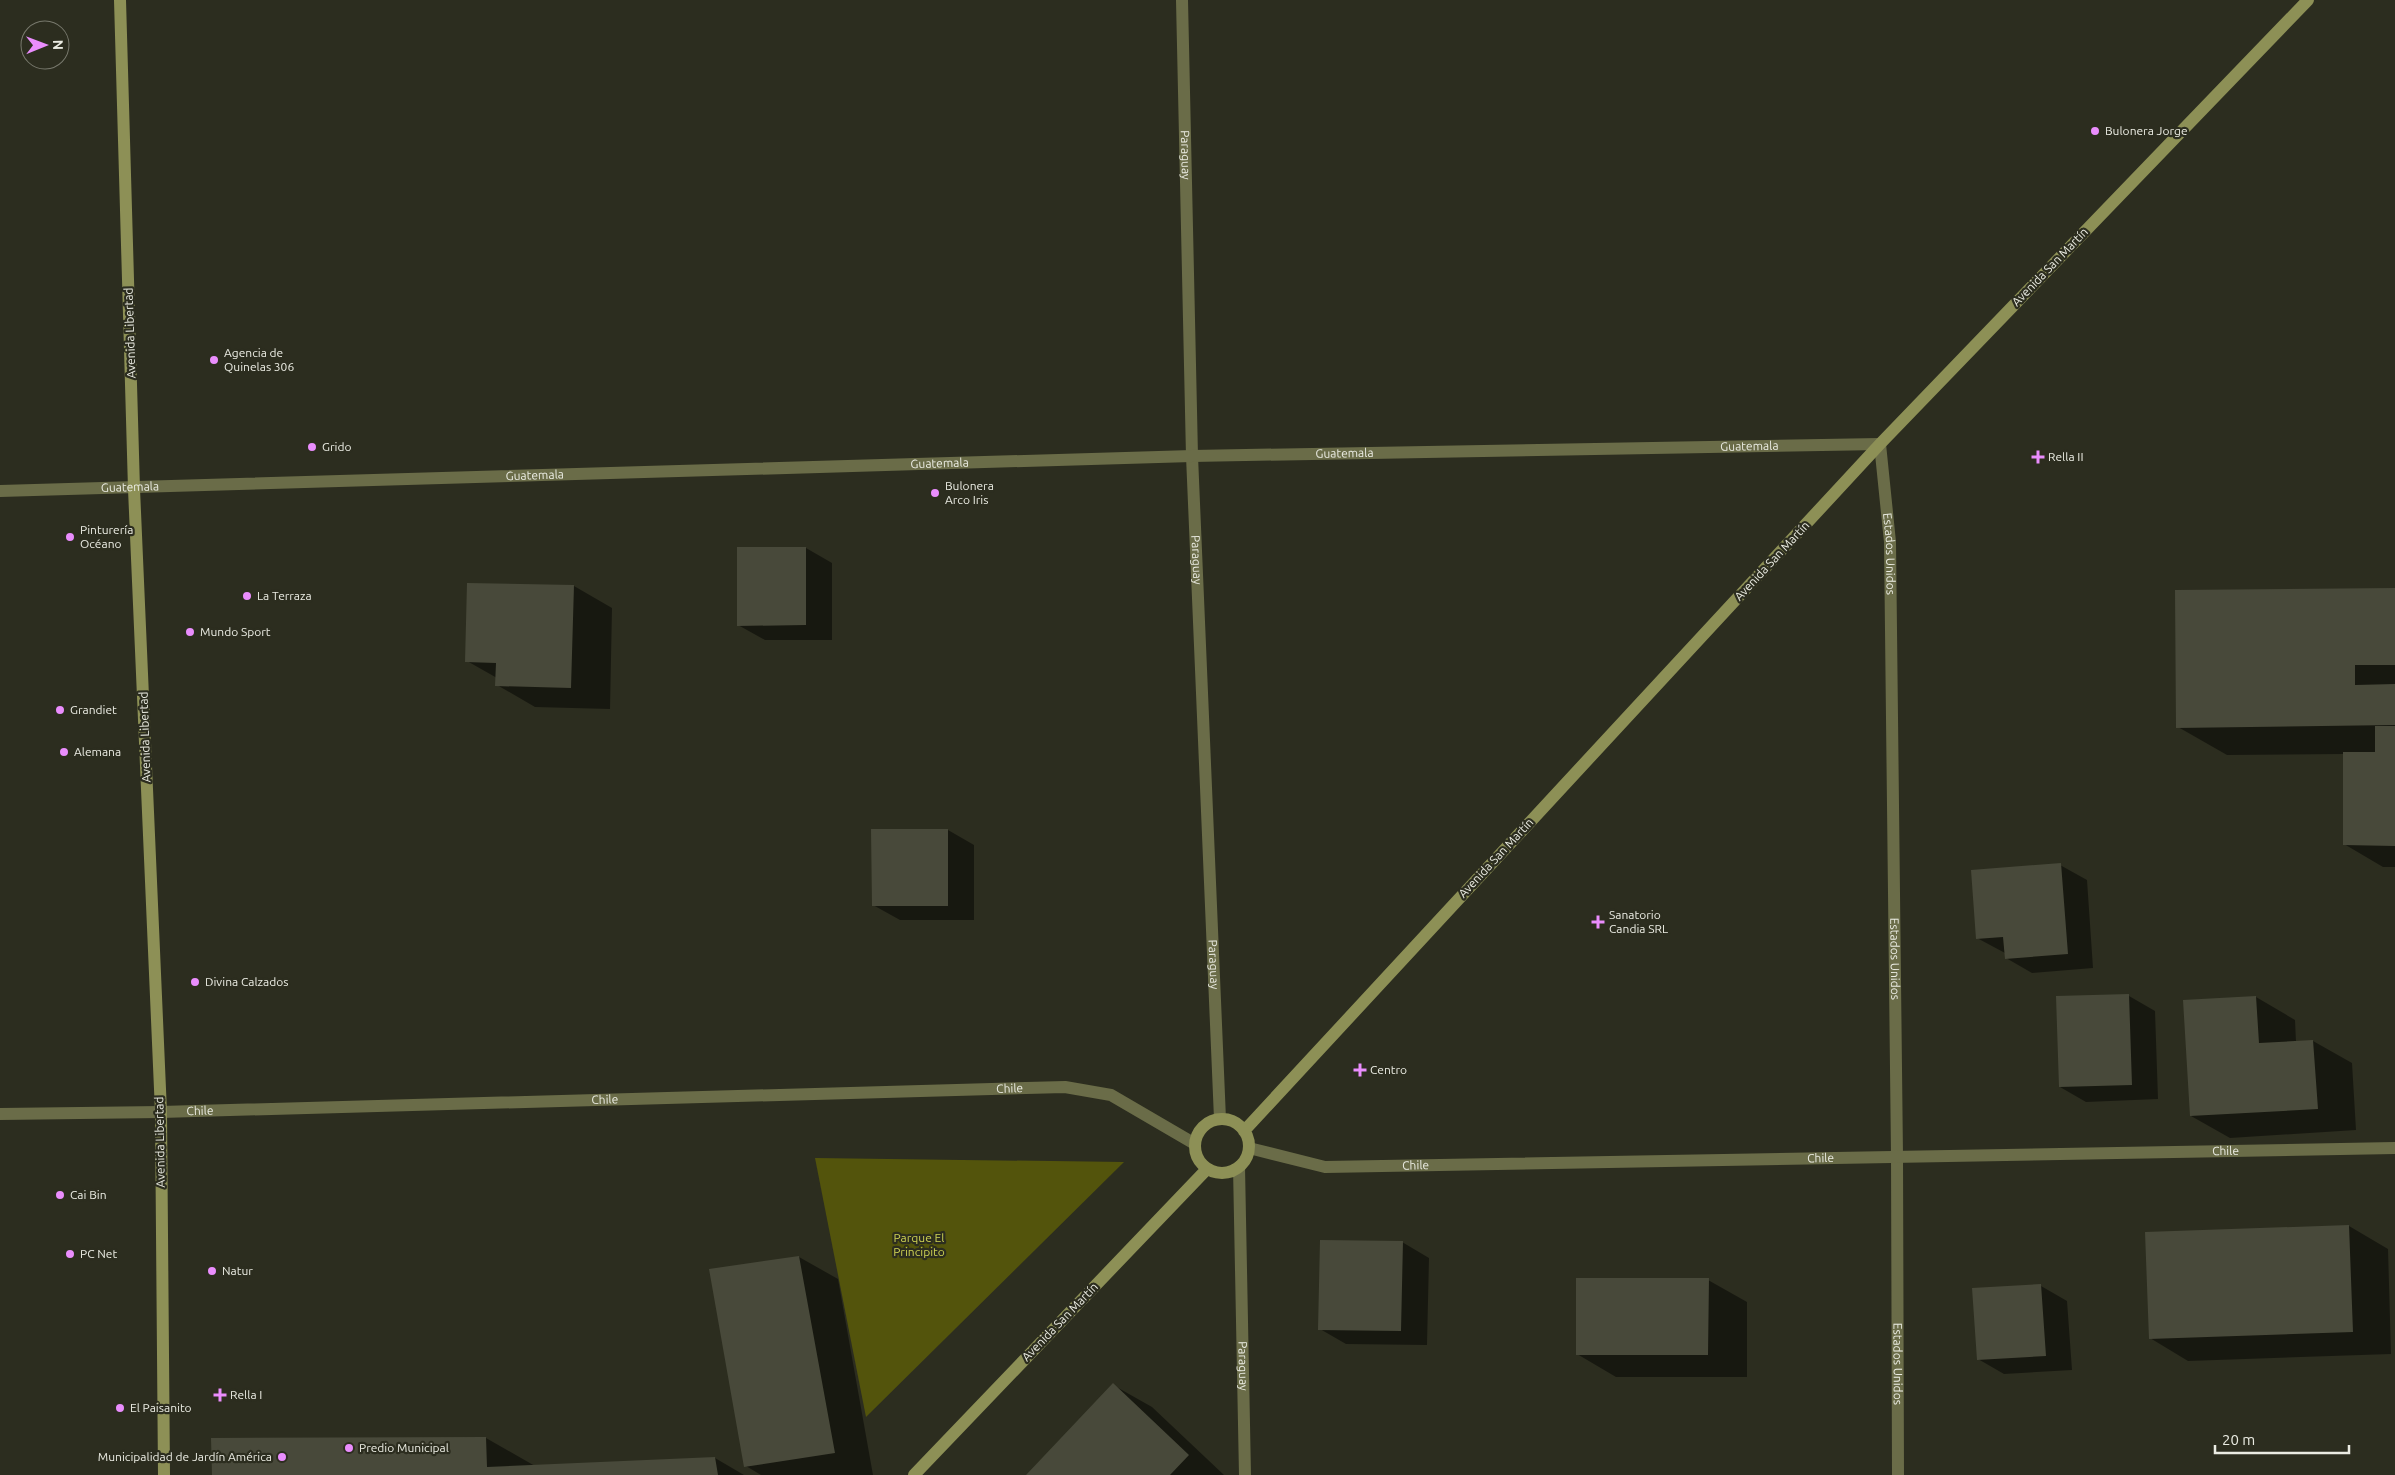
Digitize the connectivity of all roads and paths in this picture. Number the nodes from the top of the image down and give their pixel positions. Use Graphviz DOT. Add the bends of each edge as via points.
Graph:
graph roads {
  1 [pos="120,0"];
  2 [pos="1182,0"];
  3 [pos="2308,0"];
  4 [pos="1880,444"];
  5 [pos="1192,456"];
  6 [pos="134,489"];
  7 [pos="0,491"];
  8 [pos="161,1112"];
  9 [pos="0,1114"];
  10 [pos="1220,1119"];
  11 [pos="1244,1131"];
  12 [pos="1196,1144"];
  13 [pos="1249,1148"];
  14 [pos="2395,1148"];
  15 [pos="1897,1156"];
  16 [pos="1239,1167"];
  17 [pos="1207,1169"];
  18 [pos="164,1475"];
  19 [pos="914,1475"];
  20 [pos="1244,1475"];
  21 [pos="1898,1475"];
  1 -- 6 [label="main road, Avenida Libertad"];
  2 -- 5 [label="street, Paraguay"];
  3 -- 4 [label="main road, Avenida San Martín"];
  4 -- 5 [label="street, Guatemala"];
  4 -- 11 [label="main road, Avenida San Martín"];
  4 -- 15 [label="street, Estados Unidos" via="1890,542"];
  5 -- 6 [label="street, Guatemala"];
  5 -- 10 [label="street, Paraguay"];
  6 -- 7 [label="street, Guatemala"];
  6 -- 8 [label="main road, Avenida Libertad"];
  8 -- 9 [label="street, Chile"];
  8 -- 12 [label="street, Chile" via="1065,1087 1112,1095"];
  8 -- 18 [label="main road, Avenida Libertad"];
  10 -- 11 [label="main road" via="1229,1120"];
  10 -- 12 [label="main road" via="1203,1127"];
  11 -- 13 [label="main road"];
  12 -- 17 [label="main road" via="1199,1160"];
  13 -- 15 [label="street, Chile" via="1325,1167"];
  13 -- 16 [label="main road"];
  14 -- 15 [label="street, Chile"];
  15 -- 21 [label="street, Estados Unidos"];
  16 -- 17 [label="main road" via="1220,1174"];
  16 -- 20 [label="street, Paraguay"];
  17 -- 19 [label="main road, Avenida San Martín"];
}
